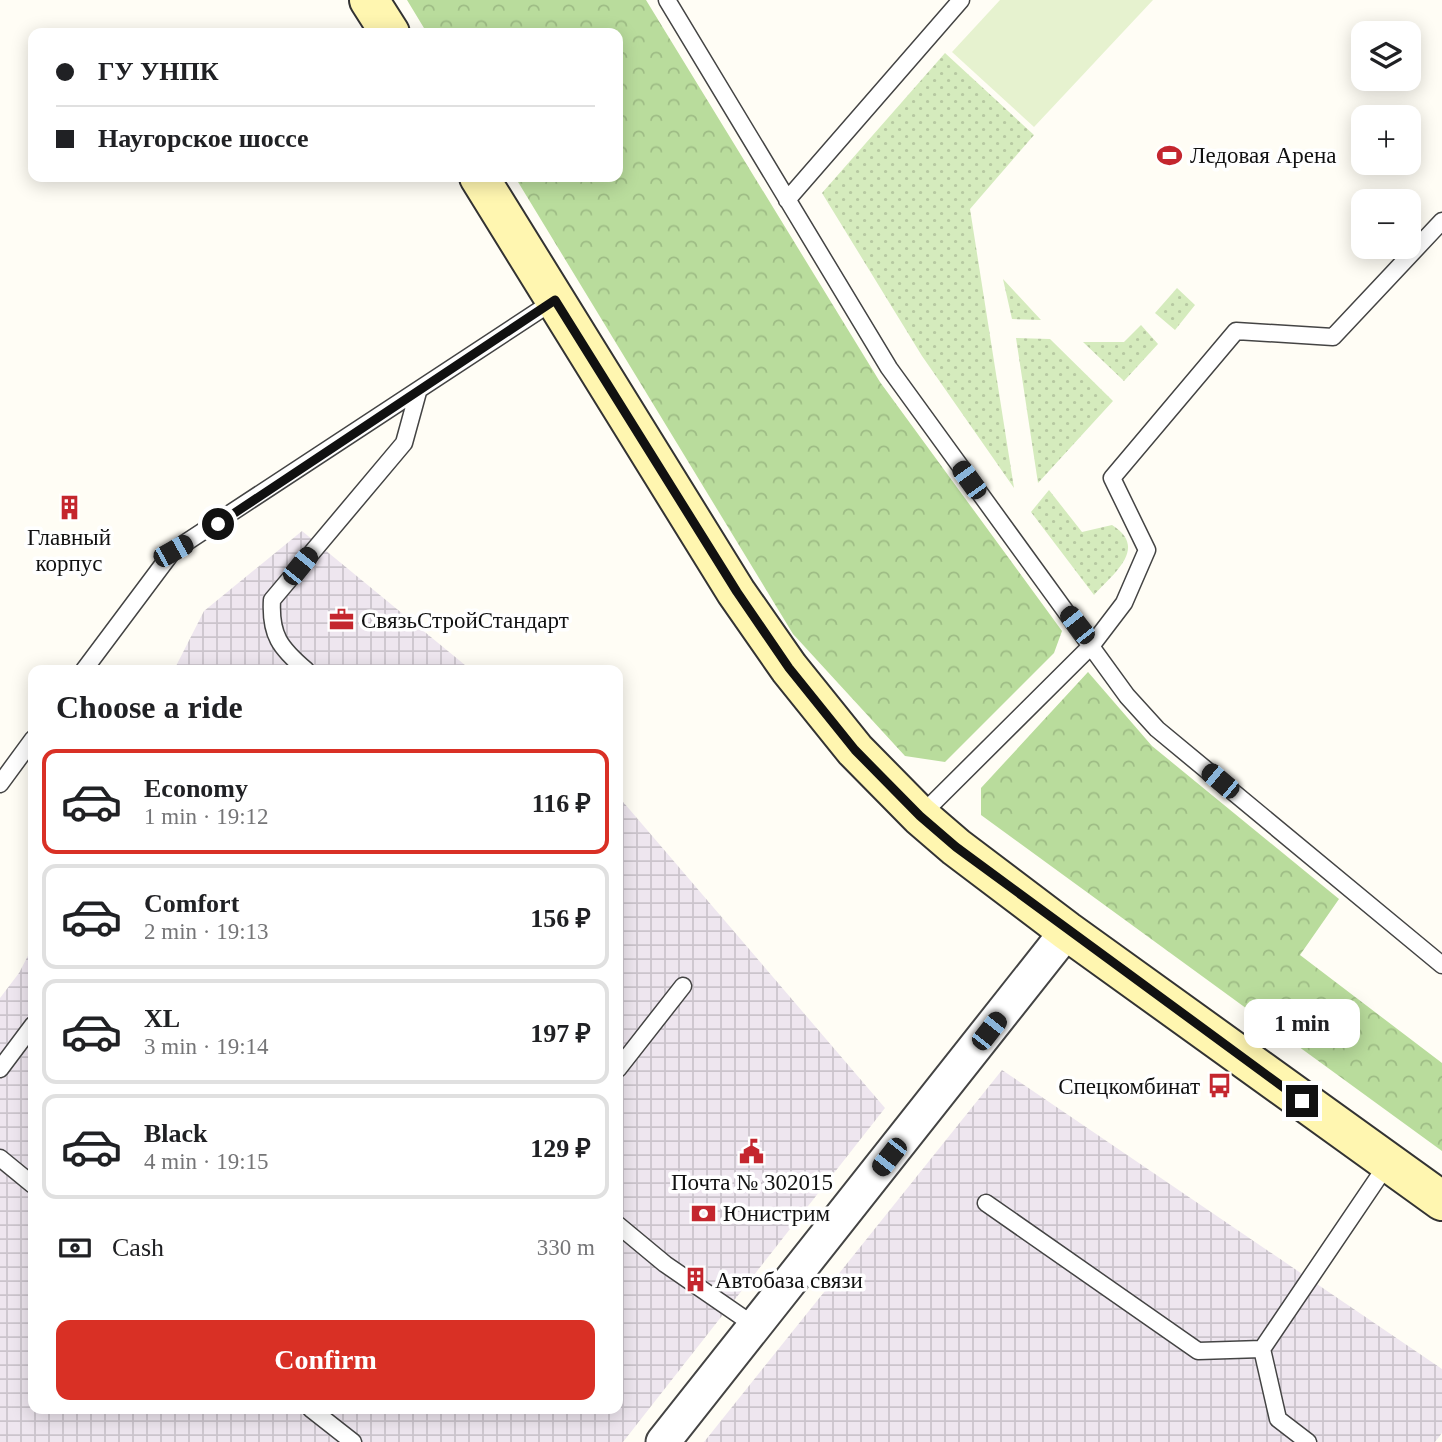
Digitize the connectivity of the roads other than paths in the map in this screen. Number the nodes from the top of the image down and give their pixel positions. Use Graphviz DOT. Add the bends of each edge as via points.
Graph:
graph roads {
  1 [pos="369,0"];
  2 [pos="667,0"];
  3 [pos="961,0"];
  4 [pos="387,28"];
  5 [pos="482,182"];
  6 [pos="787,200"];
  7 [pos="1442,221"];
  8 [pos="555,300"];
  9 [pos="418,391"];
  10 [pos="1092,645"];
  11 [pos="88,665"];
  12 [pos="300,665"];
  13 [pos="28,746"];
  14 [pos="0,784"];
  15 [pos="920,816"];
  16 [pos="1067,931"];
  17 [pos="1442,965"];
  18 [pos="683,986"];
  19 [pos="28,1031"];
  20 [pos="623,1063"];
  21 [pos="0,1069"];
  22 [pos="0,1158"];
  23 [pos="1388,1163"];
  24 [pos="28,1181"];
  25 [pos="1442,1201"];
  26 [pos="986,1203"];
  27 [pos="623,1229"];
  28 [pos="755,1326"];
  29 [pos="1262,1349"];
  30 [pos="318,1414"];
  31 [pos="353,1442"];
  32 [pos="663,1442"];
  33 [pos="1308,1442"];
  1 -- 4 [label="main road"];
  2 -- 6 [label="lane"];
  3 -- 6 [label="lane"];
  5 -- 8 [label="main road"];
  6 -- 10 [label="lane" via="889,368"];
  7 -- 10 [label="lane" via="1333,337 1236,331 1112,478 1147,550 1124,603"];
  8 -- 9 [label="lane"];
  8 -- 15 [label="main road" via="789,668 855,750"];
  9 -- 11 [label="lane" via="173,551"];
  9 -- 12 [label="lane" via="404,443 272,600 271,622 283,650"];
  10 -- 15 [label="lane"];
  10 -- 17 [label="lane" via="1127,696 1157,729"];
  13 -- 14 [label="lane"];
  15 -- 16 [label="main road"];
  16 -- 23 [label="main road"];
  16 -- 28 [label="street"];
  18 -- 20 [label="lane"];
  19 -- 21 [label="lane"];
  22 -- 24 [label="lane"];
  23 -- 25 [label="main road"];
  23 -- 29 [label="lane"];
  26 -- 29 [label="lane" via="1198,1351"];
  27 -- 28 [label="lane"];
  28 -- 32 [label="street"];
  29 -- 33 [label="lane" via="1278,1419"];
  30 -- 31 [label="lane"];
}
